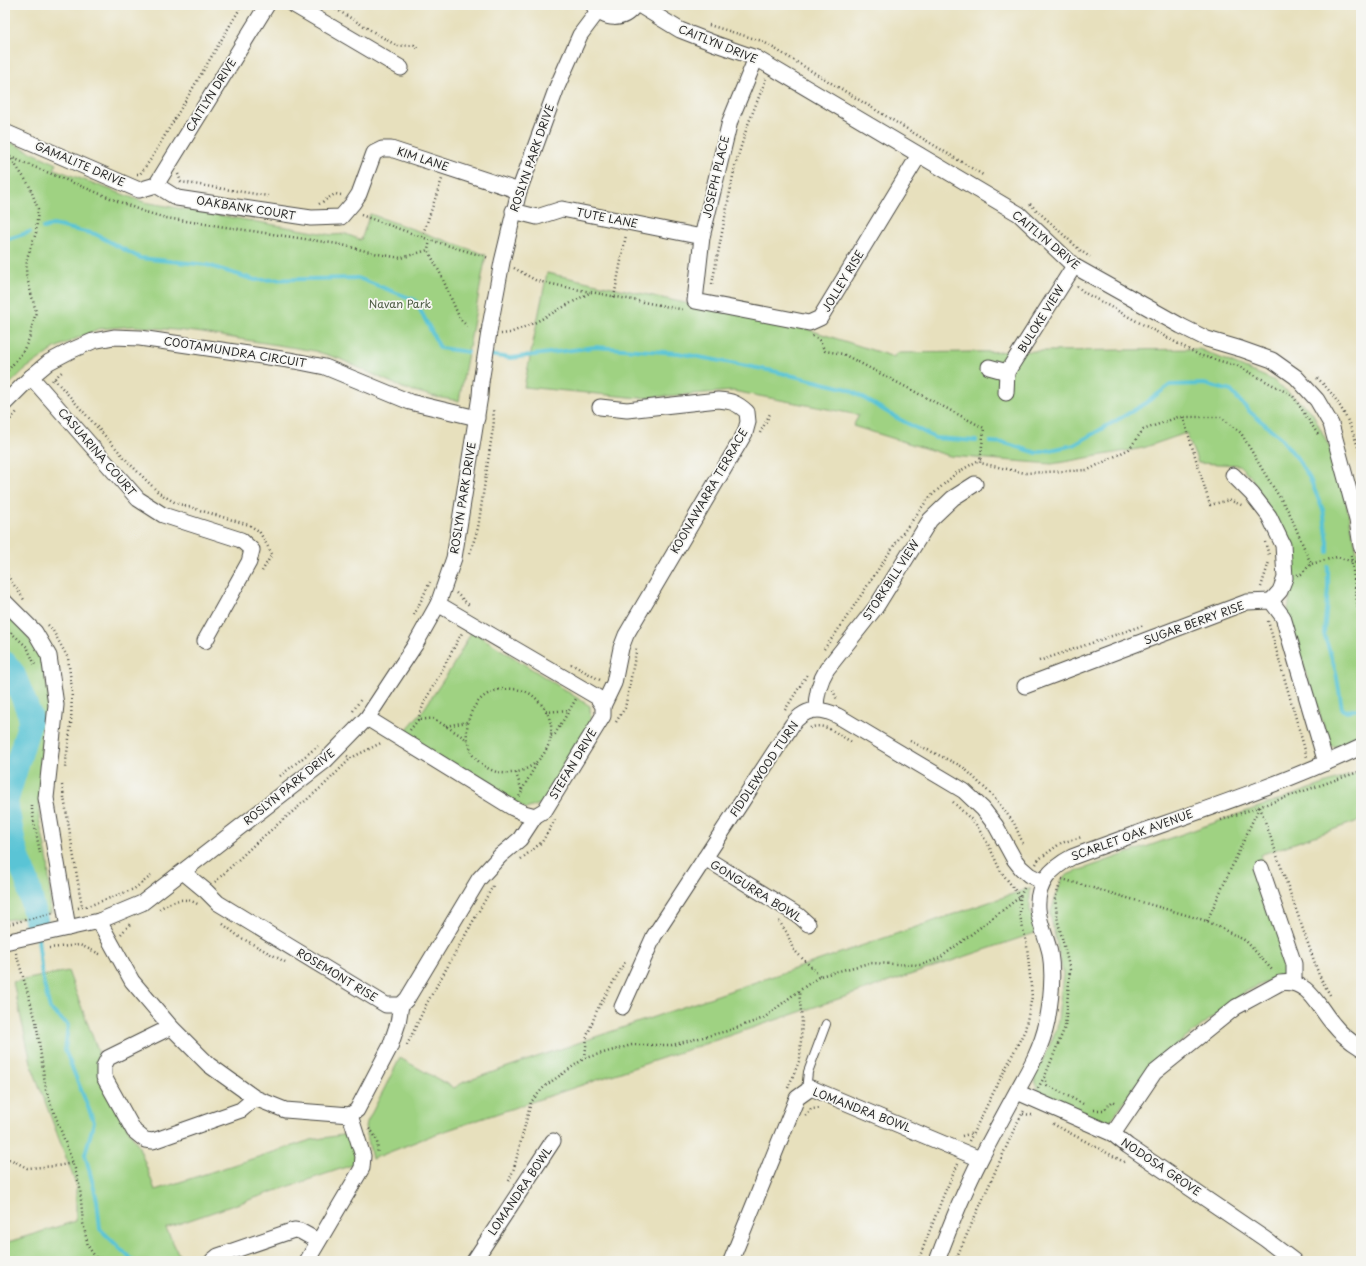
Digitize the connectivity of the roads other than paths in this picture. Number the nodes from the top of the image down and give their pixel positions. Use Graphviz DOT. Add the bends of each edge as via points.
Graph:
graph roads {
  1 [pos="267,5"];
  2 [pos="294,5"];
  3 [pos="635,5"];
  4 [pos="639,5"];
  5 [pos="595,8"];
  6 [pos="756,58"];
  7 [pos="401,68"];
  8 [pos="5,132"];
  9 [pos="919,155"];
  10 [pos="156,186"];
  11 [pos="519,191"];
  12 [pos="513,211"];
  13 [pos="341,217"];
  14 [pos="702,237"];
  15 [pos="1074,266"];
  16 [pos="698,304"];
  17 [pos="989,367"];
  18 [pos="1007,372"];
  19 [pos="31,377"];
  20 [pos="1006,393"];
  21 [pos="5,403"];
  22 [pos="600,407"];
  23 [pos="476,418"];
  24 [pos="1233,475"];
  25 [pos="975,484"];
  26 [pos="1359,520"];
  27 [pos="1361,546"];
  28 [pos="5,602"];
  29 [pos="1267,602"];
  30 [pos="438,604"];
  31 [pos="205,641"];
  32 [pos="1025,686"];
  33 [pos="603,706"];
  34 [pos="816,710"];
  35 [pos="366,718"];
  36 [pos="1361,746"];
  37 [pos="1326,763"];
  38 [pos="535,816"];
  39 [pos="705,858"];
  40 [pos="1261,868"];
  41 [pos="183,872"];
  42 [pos="1043,882"];
  43 [pos="99,921"];
  44 [pos="808,924"];
  45 [pos="68,928"];
  46 [pos="9,941"];
  47 [pos="1294,983"];
  48 [pos="401,1005"];
  49 [pos="622,1007"];
  50 [pos="826,1024"];
  51 [pos="171,1027"];
  52 [pos="1361,1048"];
  53 [pos="806,1092"];
  54 [pos="1017,1092"];
  55 [pos="255,1098"];
  56 [pos="350,1115"];
  57 [pos="1118,1138"];
  58 [pos="553,1141"];
  59 [pos="980,1159"];
  60 [pos="318,1241"];
  61 [pos="212,1261"];
  62 [pos="307,1261"];
  63 [pos="474,1261"];
  64 [pos="731,1261"];
  65 [pos="937,1261"];
  66 [pos="1294,1261"];
  1 -- 10 [label="street, CAITLYN DRIVE"];
  2 -- 7 [label="street"];
  3 -- 5 [label="street" via="632,10 617,18 609,17"];
  4 -- 6 [label="street, CAITLYN DRIVE" via="680,30"];
  5 -- 11 [label="street, ROSLYN PARK DRIVE" via="557,86"];
  6 -- 9 [label="street, CAITLYN DRIVE"];
  6 -- 14 [label="street, JOSEPH PLACE" via="730,120"];
  8 -- 10 [label="street, GAMALITE DRIVE" via="139,190"];
  9 -- 15 [label="street, CAITLYN DRIVE" via="1019,214"];
  9 -- 16 [label="street, JOLLEY RISE" via="820,318 809,323"];
  10 -- 13 [label="street, OAKBANK COURT" via="176,198 312,218"];
  11 -- 12 [label="street, ROSLYN PARK DRIVE"];
  11 -- 13 [label="street, KIM LANE" via="390,149 382,149 374,153 359,194"];
  12 -- 14 [label="street, TUTE LANE" via="537,217 562,209"];
  12 -- 23 [label="street, ROSLYN PARK DRIVE, bridge" via="498,261 496,330 480,389"];
  14 -- 16 [label="street, JOSEPH PLACE"];
  15 -- 18 [label="street, BULOKE VIEW"];
  15 -- 26 [label="street, CAITLYN DRIVE" via="1181,326 1207,339 1272,360 1296,377 1317,400 1331,424"];
  17 -- 18 [label="street"];
  18 -- 20 [label="street, BULOKE VIEW"];
  19 -- 21 [label="street, COOTAMUNDRA CIRCUIT"];
  19 -- 23 [label="street, COOTAMUNDRA CIRCUIT" via="50,362 92,341 114,337 140,338 326,367 410,402"];
  19 -- 31 [label="street, CASUARINA COURT" via="138,499 163,515 241,540 252,550 249,562"];
  22 -- 33 [label="street, KOONAWARRA TERRACE" via="627,410 718,400 732,401 747,412 748,422 745,433 626,635 614,683"];
  23 -- 30 [label="street, ROSLYN PARK DRIVE" via="454,558"];
  24 -- 29 [label="street" via="1269,516 1283,546 1285,578 1280,591"];
  25 -- 34 [label="street, STORKBILL VIEW" via="953,498 930,520 876,607 821,679"];
  26 -- 27 [label="street, CAITLYN DRIVE"];
  28 -- 45 [label="street" via="35,632 49,656 56,705 46,798 60,912"];
  29 -- 32 [label="street, SUGAR BERRY RISE" via="1247,602"];
  29 -- 37 [label="street" via="1283,617"];
  30 -- 33 [label="street" via="597,698"];
  30 -- 35 [label="street, ROSLYN PARK DRIVE" via="415,645"];
  33 -- 38 [label="street, STEFAN DRIVE" via="603,716 545,810"];
  34 -- 39 [label="street, FIDDLEWOOD TURN" via="797,718"];
  34 -- 42 [label="street" via="838,716 964,791 996,826 1021,868"];
  35 -- 38 [label="street" via="513,808"];
  35 -- 41 [label="street, ROSLYN PARK DRIVE" via="324,761"];
  36 -- 37 [label="street, SCARLET OAK AVENUE"];
  37 -- 42 [label="street, SCARLET OAK AVENUE" via="1072,857 1054,868"];
  38 -- 48 [label="street" via="520,839 479,879"];
  39 -- 44 [label="street, GONGURRA BOWL"];
  39 -- 49 [label="street, FIDDLEWOOD TURN" via="654,936"];
  40 -- 47 [label="street" via="1294,964"];
  41 -- 43 [label="street, ROSLYN PARK DRIVE" via="140,904"];
  41 -- 48 [label="street, ROSEMONT RISE" via="218,903 386,1005"];
  42 -- 54 [label="street, SCARLET OAK AVENUE" via="1038,910 1050,953 1050,1005 1041,1041"];
  43 -- 45 [label="street, ROSLYN PARK DRIVE"];
  43 -- 51 [label="street" via="132,981"];
  45 -- 46 [label="street, ROSLYN PARK DRIVE"];
  47 -- 52 [label="street" via="1302,986 1333,1025"];
  47 -- 57 [label="street" via="1278,984 1236,1007 1154,1073 1130,1110"];
  48 -- 56 [label="street" via="390,1047 357,1110"];
  50 -- 53 [label="lane" via="808,1072"];
  51 -- 55 [label="street" via="209,1065"];
  51 -- 55 [label="street" via="108,1058 104,1066 104,1077 134,1131 145,1140 153,1141 241,1110"];
  53 -- 59 [label="street, LOMANDRA BOWL" via="811,1088"];
  53 -- 64 [label="street, LOMANDRA BOWL" via="797,1098"];
  54 -- 57 [label="street, NODOSA GROVE"];
  54 -- 59 [label="street, SCARLET OAK AVENUE"];
  55 -- 56 [label="street" via="285,1110"];
  56 -- 60 [label="street" via="363,1156 362,1168"];
  57 -- 66 [label="street, NODOSA GROVE"];
  58 -- 63 [label="street, LOMANDRA BOWL"];
  59 -- 65 [label="street, SCARLET OAK AVENUE"];
  60 -- 61 [label="street" via="294,1230 218,1256"];
  60 -- 62 [label="street"];
}
